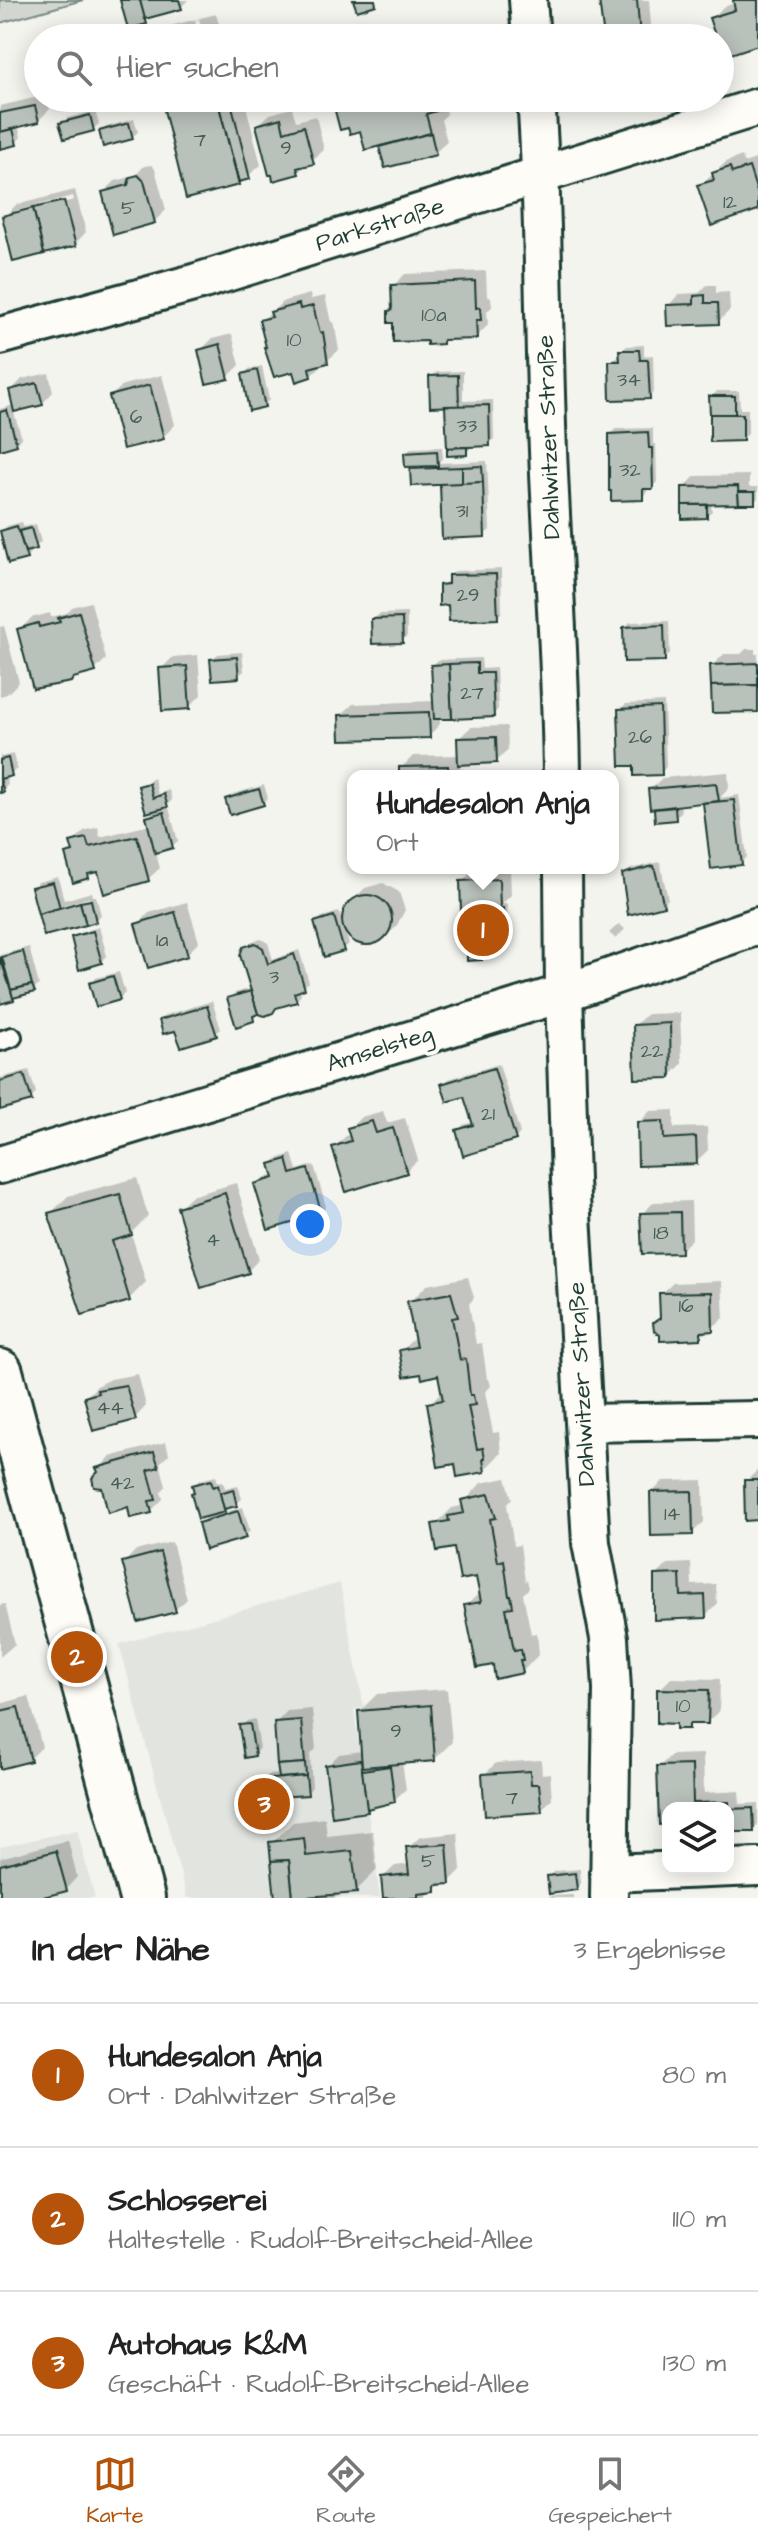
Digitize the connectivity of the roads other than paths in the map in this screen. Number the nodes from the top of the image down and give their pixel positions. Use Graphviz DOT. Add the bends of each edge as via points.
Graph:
graph roads {
  1 [pos="528,0"];
  2 [pos="530,24"];
  3 [pos="758,107"];
  4 [pos="537,112"];
  5 [pos="542,176"];
  6 [pos="0,336"];
  7 [pos="562,770"];
  8 [pos="563,874"];
  9 [pos="758,926"];
  10 [pos="564,993"];
  11 [pos="0,1165"];
  12 [pos="0,1372"];
  13 [pos="758,1420"];
  14 [pos="585,1423"];
  15 [pos="758,1867"];
  16 [pos="609,1886"];
  17 [pos="142,1898"];
  1 -- 2 [label="street"];
  3 -- 5 [label="street, Parkstraße"];
  4 -- 5 [label="street, Dahlwitzer Straße"];
  5 -- 6 [label="street, Parkstraße"];
  5 -- 7 [label="street, Dahlwitzer Straße"];
  8 -- 10 [label="street, Dahlwitzer Straße"];
  9 -- 10 [label="street, Amselsteg"];
  10 -- 11 [label="street, Amselsteg"];
  10 -- 14 [label="street, Dahlwitzer Straße"];
  12 -- 17 [label="street"];
  13 -- 14 [label="street"];
  14 -- 16 [label="street, Dahlwitzer Straße" via="591,1543 609,1638 612,1689"];
  15 -- 16 [label="street"];
}
